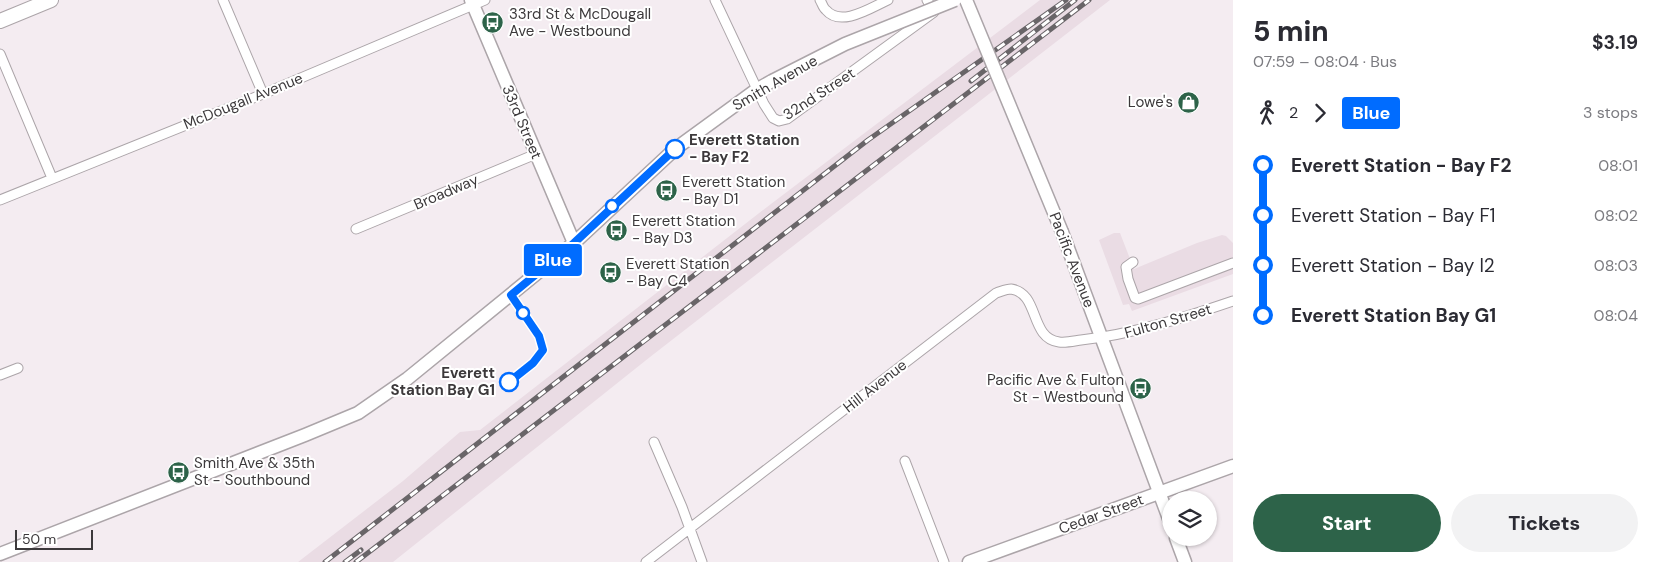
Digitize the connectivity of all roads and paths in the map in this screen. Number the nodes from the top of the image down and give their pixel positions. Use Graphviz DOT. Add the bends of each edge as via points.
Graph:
graph roads {
  1 [pos="51,0"];
  2 [pos="224,0"];
  3 [pos="715,0"];
  4 [pos="820,0"];
  5 [pos="888,0"];
  6 [pos="926,0"];
  7 [pos="956,0"];
  8 [pos="966,0"];
  9 [pos="477,2"];
  10 [pos="0,21"];
  11 [pos="0,54"];
  12 [pos="756,90"];
  13 [pos="262,94"];
  14 [pos="536,154"];
  15 [pos="52,178"];
  16 [pos="0,200"];
  17 [pos="356,229"];
  18 [pos="574,243"];
  19 [pos="1133,262"];
  20 [pos="1233,263"];
  21 [pos="1233,301"];
  22 [pos="1102,338"];
  23 [pos="18,368"];
  24 [pos="0,375"];
  25 [pos="654,442"];
  26 [pos="905,460"];
  27 [pos="1233,466"];
  28 [pos="1160,493"];
  29 [pos="1162,499"];
  30 [pos="690,528"];
  31 [pos="1179,546"];
  32 [pos="0,554"];
  33 [pos="646,562"];
  34 [pos="702,562"];
  35 [pos="944,562"];
  36 [pos="969,562"];
  37 [pos="1185,562"];
  1 -- 10 [label="main road"];
  2 -- 13 [label="street"];
  3 -- 12 [label="street, 32nd Street"];
  4 -- 5 [label="street" via="826,11 840,18"];
  6 -- 12 [label="street, 32nd Street" via="934,12 787,119 779,121 773,118"];
  7 -- 12 [label="street, Smith Avenue, bridge" via="845,44"];
  8 -- 22 [label="street, Pacific Avenue, bridge"];
  9 -- 13 [label="street, McDougall Avenue"];
  9 -- 14 [label="street, 33rd Street"];
  11 -- 15 [label="street"];
  12 -- 18 [label="street, Smith Avenue" via="665,158"];
  13 -- 15 [label="street, McDougall Avenue"];
  14 -- 17 [label="street, Broadway"];
  14 -- 18 [label="street, 33rd Street"];
  15 -- 16 [label="street, McDougall Avenue"];
  18 -- 32 [label="street, Smith Avenue" via="407,379 358,413"];
  19 -- 20 [label="street" via="1126,267 1138,299"];
  21 -- 22 [label="street, Fulton Street" via="1142,330"];
  22 -- 28 [label="street, Pacific Avenue"];
  22 -- 30 [label="street, Hill Avenue" via="1063,343 1050,340 1039,329 1023,294 1010,289 996,293"];
  23 -- 24 [label="street"];
  25 -- 30 [label="street"];
  26 -- 35 [label="street"];
  27 -- 28 [label="street, Cedar Street"];
  28 -- 29 [label="street, Pacific Avenue"];
  28 -- 36 [label="street, Cedar Street"];
  30 -- 33 [label="street, Hill Avenue"];
  30 -- 34 [label="street"];
  31 -- 37 [label="street"];
}
